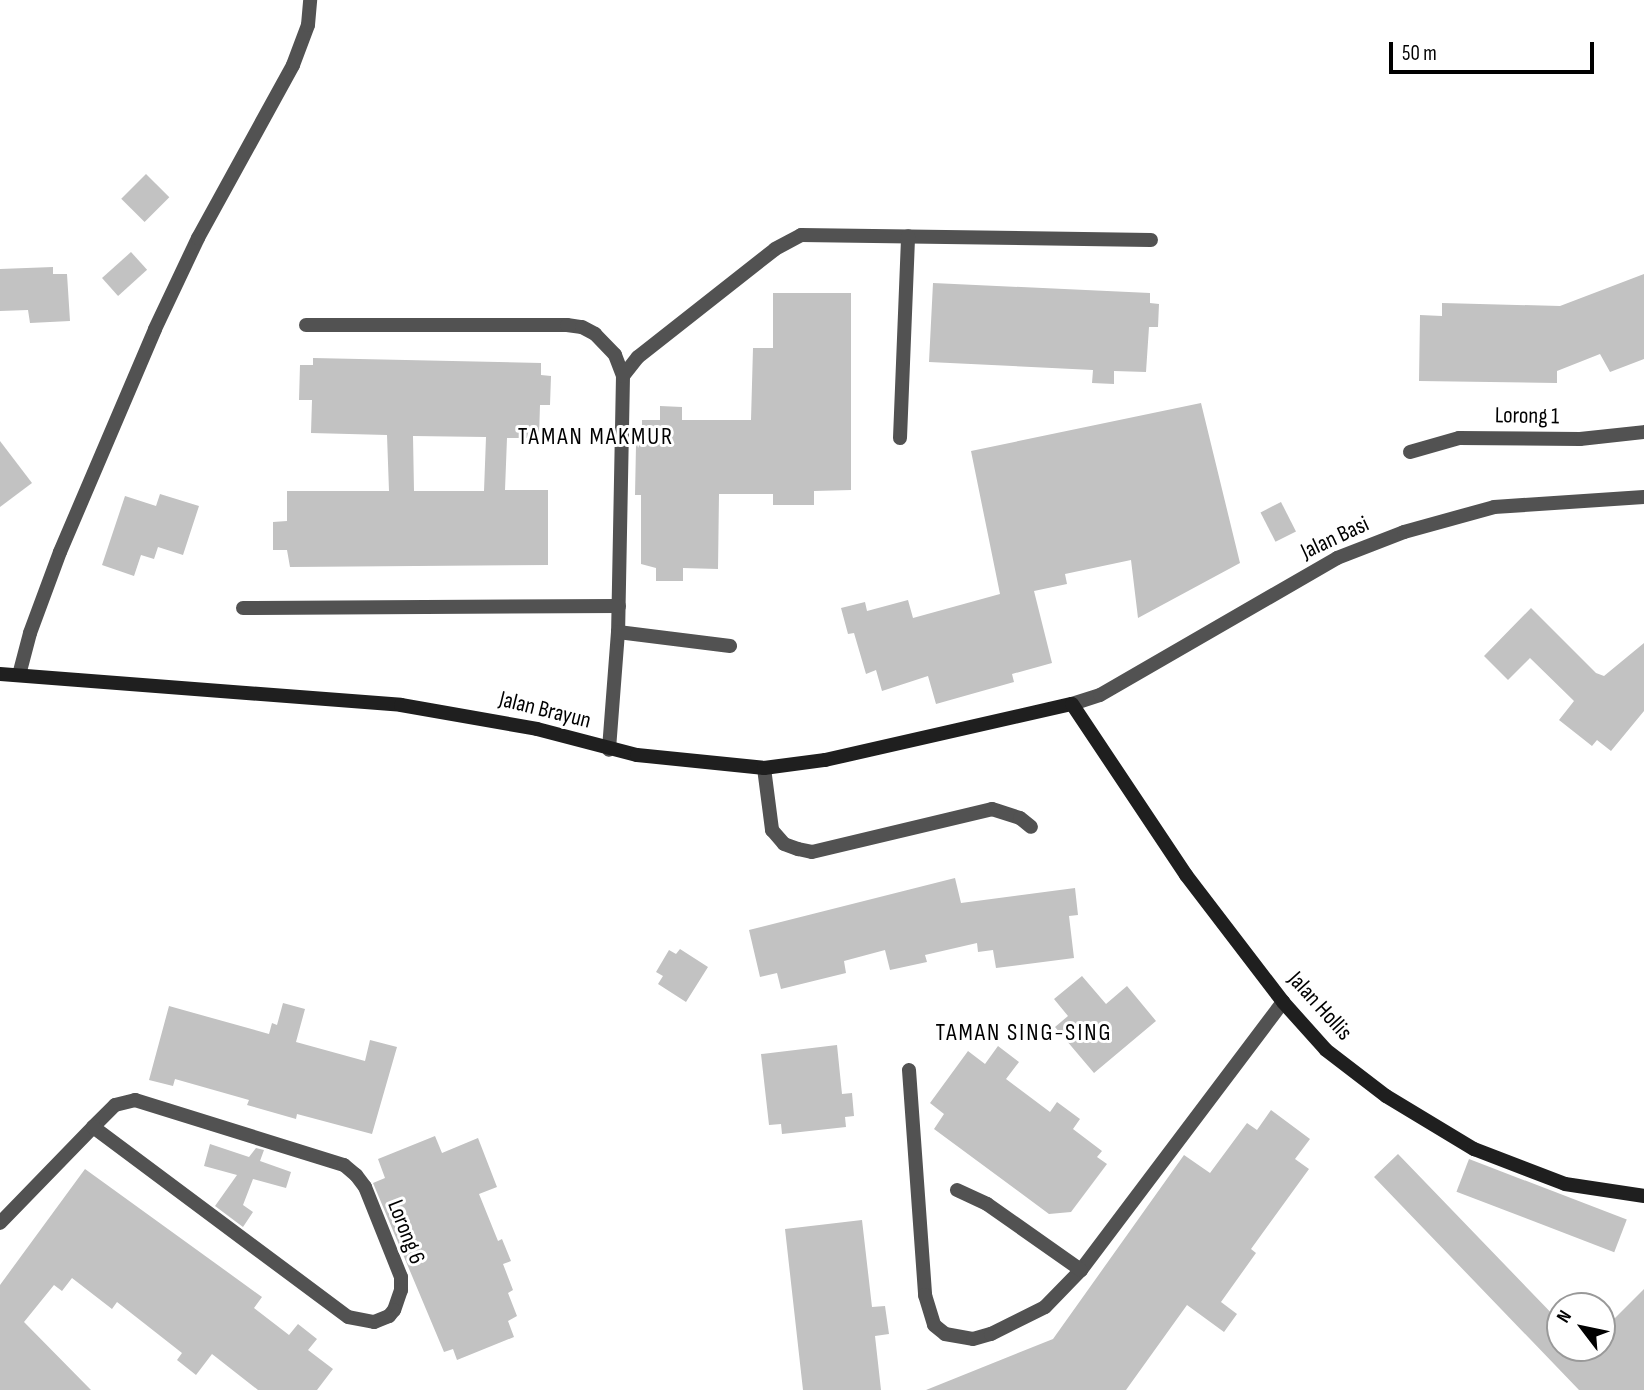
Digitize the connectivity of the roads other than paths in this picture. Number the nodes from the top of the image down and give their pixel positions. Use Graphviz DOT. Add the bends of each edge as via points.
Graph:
graph roads {
  1 [pos="310,0"];
  2 [pos="908,236"];
  3 [pos="1151,240"];
  4 [pos="306,325"];
  5 [pos="623,376"];
  6 [pos="1644,432"];
  7 [pos="900,438"];
  8 [pos="1410,452"];
  9 [pos="1644,497"];
  10 [pos="619,606"];
  11 [pos="243,608"];
  12 [pos="618,632"];
  13 [pos="730,646"];
  14 [pos="0,674"];
  15 [pos="19,675"];
  16 [pos="1072,704"];
  17 [pos="609,750"];
  18 [pos="764,768"];
  19 [pos="1031,827"];
  20 [pos="1283,1002"];
  21 [pos="909,1070"];
  22 [pos="93,1127"];
  23 [pos="957,1189"];
  24 [pos="1644,1196"];
  25 [pos="0,1223"];
  26 [pos="1082,1270"];
  1 -- 15 [label="street" via="308,25 293,65 198,238 155,329 60,552"];
  2 -- 3 [label="street"];
  2 -- 5 [label="street" via="816,234 787,240 638,357"];
  2 -- 7 [label="street"];
  4 -- 5 [label="street" via="582,327 615,355"];
  5 -- 10 [label="street"];
  6 -- 8 [label="street, Lorong 1" via="1580,439 1459,438"];
  9 -- 16 [label="street, Jalan Basi" via="1494,507 1404,532 1337,558 1100,695"];
  10 -- 11 [label="street"];
  10 -- 12 [label="street"];
  12 -- 13 [label="street"];
  12 -- 17 [label="street"];
  14 -- 15 [label="main road, Jalan Brayun"];
  15 -- 17 [label="main road, Jalan Brayun" via="401,705 537,729"];
  16 -- 18 [label="main road, Jalan Brayun" via="825,760"];
  16 -- 20 [label="main road, Jalan Hollis" via="1186,875"];
  17 -- 18 [label="main road, Jalan Brayun"];
  18 -- 19 [label="street" via="772,830 784,844 798,849 812,852 992,809 1020,818"];
  20 -- 24 [label="main road, Jalan Hollis" via="1346,1066 1474,1149 1564,1184"];
  20 -- 26 [label="street"];
  21 -- 26 [label="street" via="925,1295 934,1325 959,1338 990,1334 1045,1307"];
  22 -- 22 [label="street, Lorong 6" via="115,1105 135,1100 344,1165 365,1187 401,1277 394,1310 374,1322 348,1317"];
  22 -- 25 [label="street, Lorong 6"];
  23 -- 26 [label="street" via="987,1204"];
}
